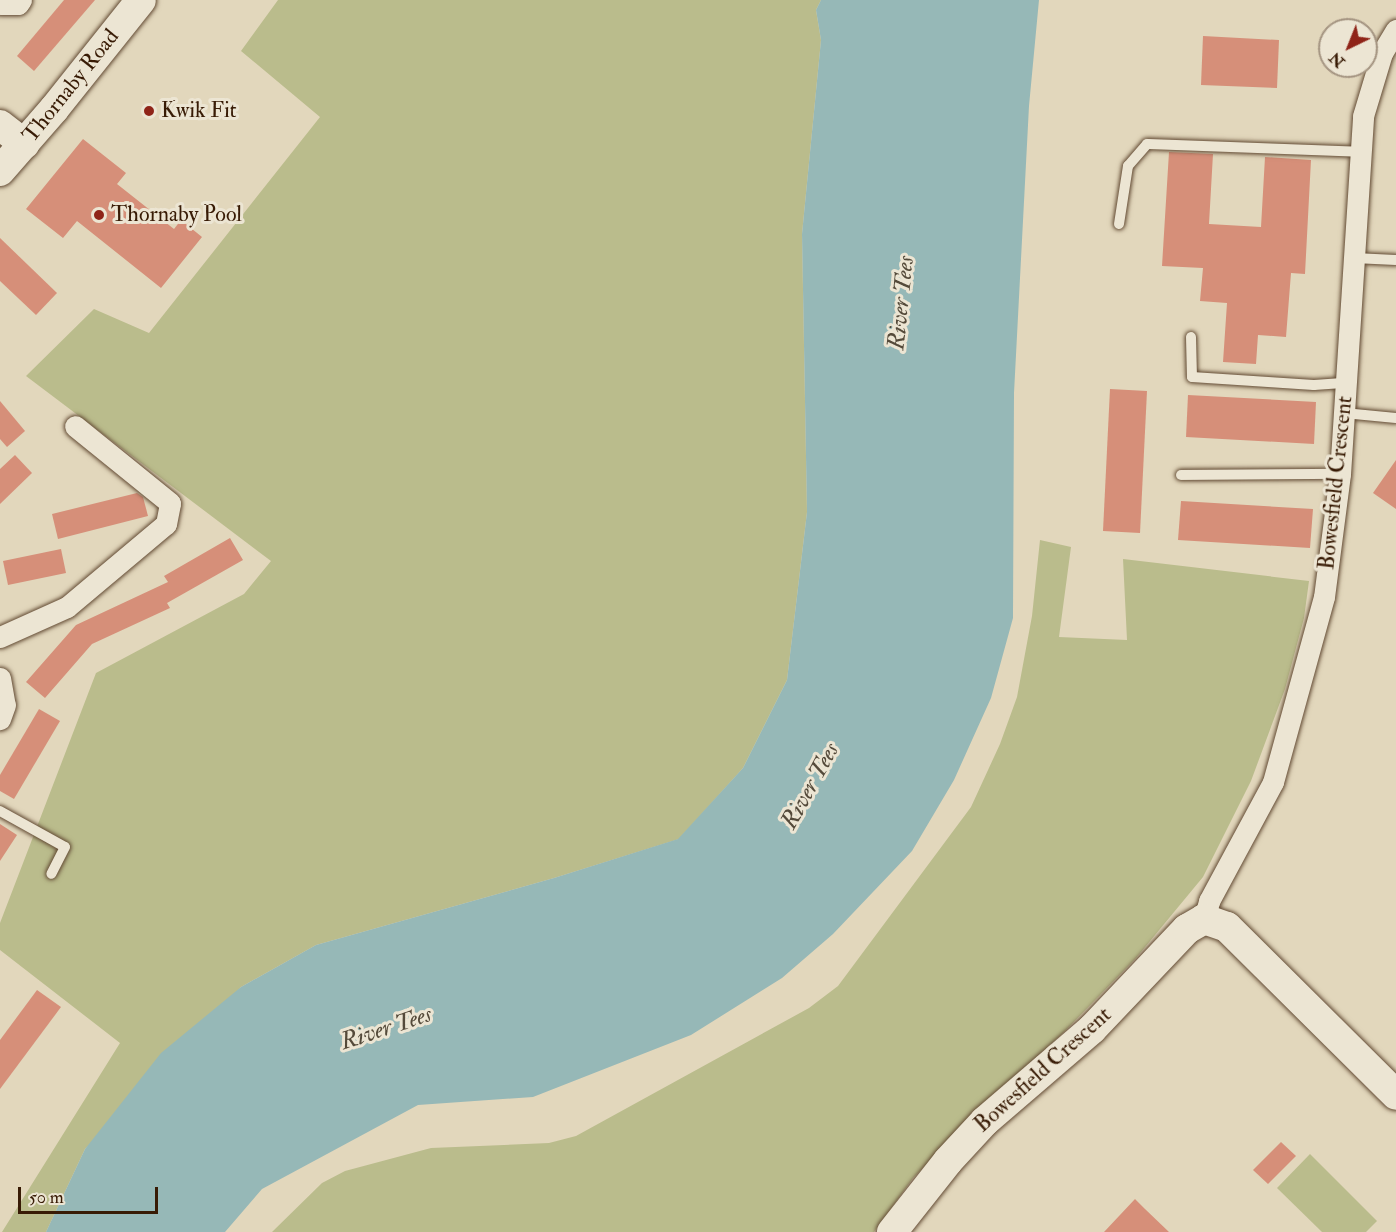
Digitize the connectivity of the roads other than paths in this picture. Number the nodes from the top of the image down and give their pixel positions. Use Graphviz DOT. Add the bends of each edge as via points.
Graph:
graph roads {
  1 [pos="21,0"];
  2 [pos="141,0"];
  3 [pos="0,4"];
  4 [pos="1396,30"];
  5 [pos="0,125"];
  6 [pos="24,144"];
  7 [pos="1361,152"];
  8 [pos="0,171"];
  9 [pos="1119,224"];
  10 [pos="1354,258"];
  11 [pos="1396,260"];
  12 [pos="1191,337"];
  13 [pos="1346,383"];
  14 [pos="1344,413"];
  15 [pos="1396,418"];
  16 [pos="75,426"];
  17 [pos="1340,474"];
  18 [pos="1181,475"];
  19 [pos="0,637"];
  20 [pos="0,678"];
  21 [pos="0,719"];
  22 [pos="0,811"];
  23 [pos="51,874"];
  24 [pos="1204,919"];
  25 [pos="1396,1095"];
  26 [pos="892,1232"];
  1 -- 3 [label="street" via="18,4"];
  2 -- 6 [label="street, Thornaby Road"];
  4 -- 7 [label="street, Bowesfield Crescent" via="1382,53 1363,116"];
  5 -- 6 [label="street"];
  6 -- 8 [label="street, Thornaby Road"];
  7 -- 9 [label="lane" via="1147,144 1128,166"];
  7 -- 10 [label="street, Bowesfield Crescent"];
  10 -- 11 [label="lane"];
  10 -- 13 [label="street, Bowesfield Crescent"];
  12 -- 13 [label="lane" via="1192,377 1314,385"];
  13 -- 14 [label="street, Bowesfield Crescent"];
  14 -- 15 [label="lane"];
  14 -- 17 [label="street, Bowesfield Crescent"];
  16 -- 19 [label="street" via="170,503 166,524 67,606"];
  17 -- 18 [label="lane"];
  17 -- 24 [label="street, Bowesfield Crescent" via="1323,597 1273,782 1209,901"];
  20 -- 21 [label="street" via="5,705"];
  22 -- 23 [label="lane" via="65,847"];
  24 -- 25 [label="street" via="1227,927"];
  24 -- 26 [label="street, Bowesfield Crescent" via="1187,929 1092,1029 985,1121"];
}
